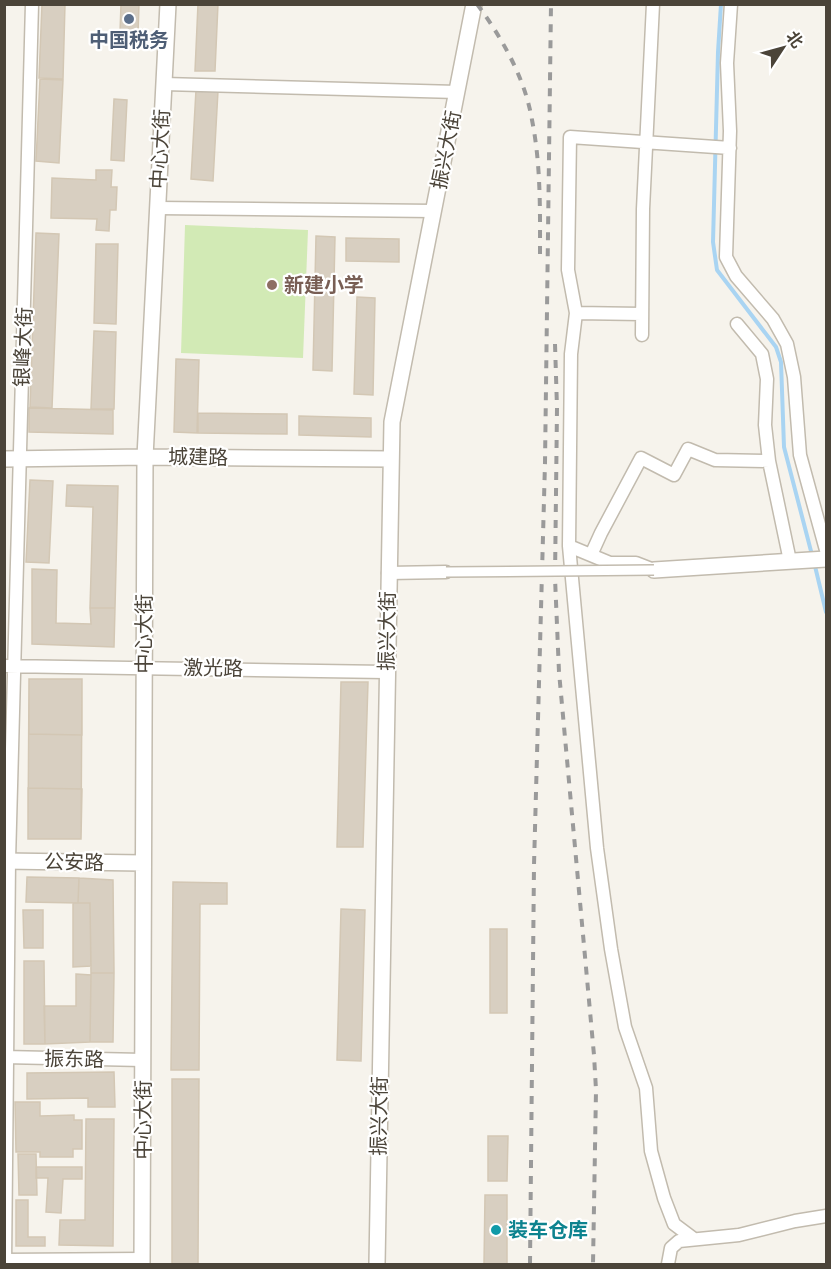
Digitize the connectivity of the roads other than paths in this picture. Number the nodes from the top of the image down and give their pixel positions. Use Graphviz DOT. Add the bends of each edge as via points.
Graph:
graph roads {
  1 [pos="32,4"];
  2 [pos="168,4"];
  3 [pos="474,4"];
  4 [pos="653,4"];
  5 [pos="730,4"];
  6 [pos="164,84"];
  7 [pos="457,92"];
  8 [pos="648,141"];
  9 [pos="730,148"];
  10 [pos="158,207"];
  11 [pos="434,211"];
  12 [pos="576,313"];
  13 [pos="642,314"];
  14 [pos="736,324"];
  15 [pos="642,335"];
  16 [pos="145,457"];
  17 [pos="12,459"];
  18 [pos="391,459"];
  19 [pos="769,461"];
  20 [pos="569,546"];
  21 [pos="591,555"];
  22 [pos="820,557"];
  23 [pos="790,561"];
  24 [pos="654,570"];
  25 [pos="446,572"];
  26 [pos="388,573"];
  27 [pos="10,666"];
  28 [pos="144,667"];
  29 [pos="386,672"];
  30 [pos="7,861"];
  31 [pos="143,863"];
  32 [pos="6,1057"];
  33 [pos="143,1060"];
  34 [pos="826,1216"];
  35 [pos="694,1239"];
  36 [pos="5,1260"];
  37 [pos="142,1262"];
  38 [pos="5,1264"];
  39 [pos="377,1264"];
  40 [pos="668,1264"];
  1 -- 17 [label="street, 银峰大街"];
  2 -- 6 [label="street, 中心大街"];
  3 -- 7 [label="street, 振兴大街"];
  4 -- 8 [label="street"];
  5 -- 9 [label="street"];
  6 -- 7 [label="street"];
  6 -- 10 [label="street, 中心大街"];
  7 -- 11 [label="street, 振兴大街"];
  8 -- 9 [label="street"];
  8 -- 12 [label="street" via="570,137 568,270"];
  8 -- 13 [label="street"];
  9 -- 22 [label="street" via="726,257 787,344 794,377 800,454"];
  10 -- 11 [label="street"];
  10 -- 16 [label="street, 中心大街"];
  11 -- 18 [label="street, 振兴大街" via="392,422"];
  12 -- 13 [label="street"];
  12 -- 20 [label="street" via="571,354"];
  13 -- 15 [label="street"];
  14 -- 19 [label="street" via="762,354 767,379 765,425"];
  16 -- 17 [label="street, 城建路"];
  16 -- 18 [label="street, 城建路"];
  16 -- 28 [label="street, 中心大街"];
  17 -- 27 [label="street, 银峰大街"];
  18 -- 26 [label="street, 振兴大街"];
  19 -- 21 [label="street" via="715,460 688,449 674,475 642,458"];
  19 -- 23 [label="street"];
  20 -- 21 [label="street"];
  20 -- 35 [label="street" via="597,848 625,1028 646,1088 651,1151 664,1198 674,1224"];
  21 -- 24 [label="street" via="610,563 636,563"];
  22 -- 23 [label="street"];
  23 -- 24 [label="street"];
  24 -- 25 [label="street, bridge"];
  25 -- 26 [label="street"];
  26 -- 29 [label="street, 振兴大街"];
  27 -- 28 [label="street, 激光路"];
  27 -- 30 [label="street, 银峰大街"];
  28 -- 29 [label="street, 激光路"];
  28 -- 31 [label="street, 中心大街"];
  29 -- 39 [label="street, 振兴大街"];
  30 -- 31 [label="street, 公安路"];
  30 -- 32 [label="street, 银峰大街"];
  31 -- 33 [label="street, 中心大街"];
  32 -- 33 [label="street, 振东路"];
  32 -- 36 [label="street, 银峰大街"];
  33 -- 37 [label="street, 中心大街"];
  34 -- 35 [label="street" via="739,1235"];
  35 -- 40 [label="street" via="679,1240 671,1248"];
  36 -- 37 [label="street"];
  36 -- 38 [label="street, 银峰大街"];
}
